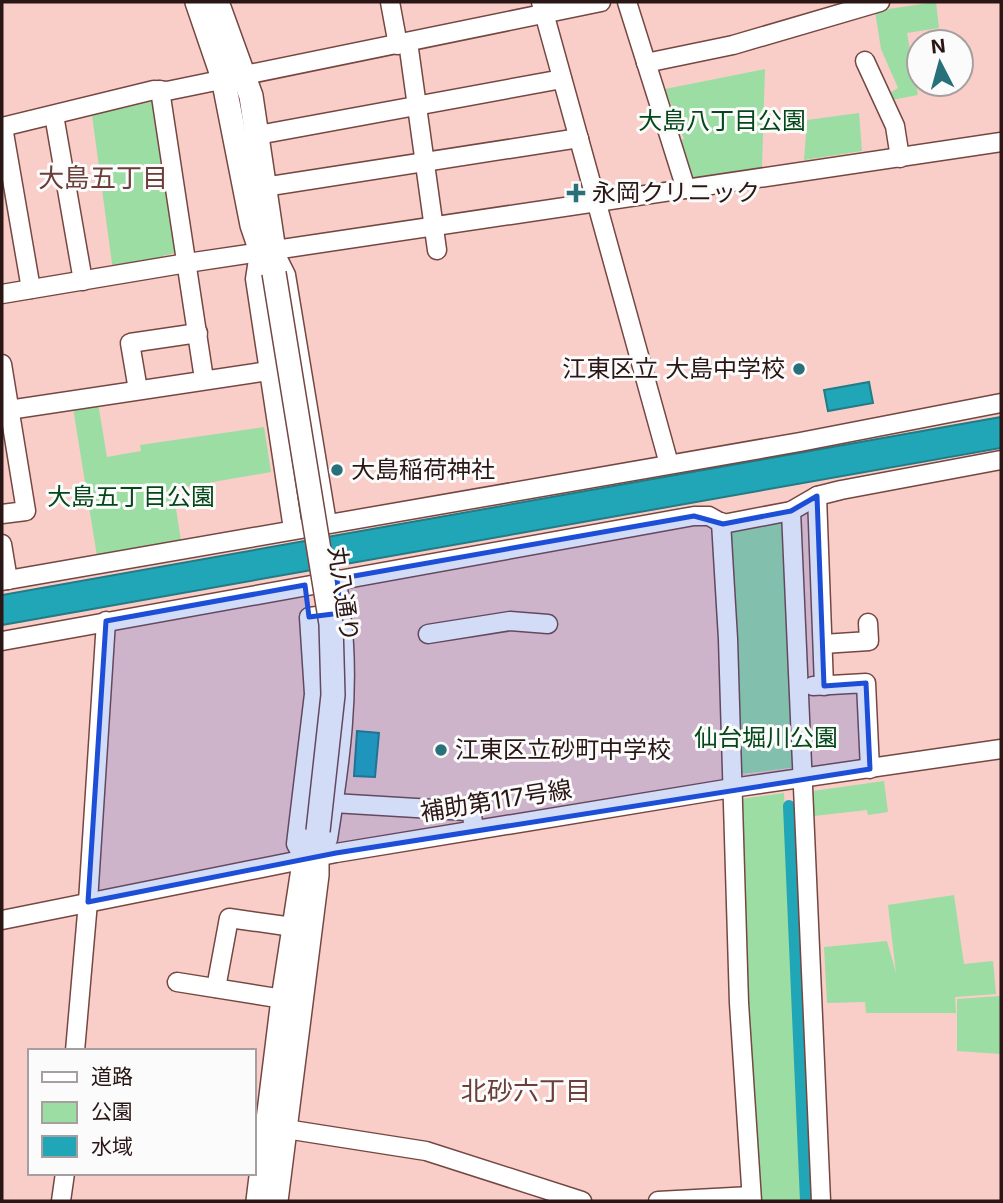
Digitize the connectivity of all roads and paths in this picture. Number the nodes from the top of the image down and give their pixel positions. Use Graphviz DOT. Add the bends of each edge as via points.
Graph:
graph roads {
  1 [pos="197,2"];
  2 [pos="217,2"];
  3 [pos="390,2"];
  4 [pos="601,2"];
  5 [pos="627,2"];
  6 [pos="872,2"];
  7 [pos="542,8"];
  8 [pos="403,43"];
  9 [pos="865,61"];
  10 [pos="646,63"];
  11 [pos="234,77"];
  12 [pos="562,79"];
  13 [pos="160,90"];
  14 [pos="417,105"];
  15 [pos="54,115"];
  16 [pos="3,127"];
  17 [pos="258,135"];
  18 [pos="579,138"];
  19 [pos="1001,142"];
  20 [pos="900,158"];
  21 [pos="426,162"];
  22 [pos="264,187"];
  23 [pos="686,189"];
  24 [pos="597,202"];
  25 [pos="434,226"];
  26 [pos="437,250"];
  27 [pos="268,262"];
  28 [pos="187,263"];
  29 [pos="83,281"];
  30 [pos="31,289"];
  31 [pos="2,294"];
  32 [pos="198,333"];
  33 [pos="2,364"];
  34 [pos="268,371"];
  35 [pos="204,379"];
  36 [pos="138,390"];
  37 [pos="1001,403"];
  38 [pos="5,410"];
  39 [pos="1001,460"];
  40 [pos="669,464"];
  41 [pos="11,475"];
  42 [pos="817,496"];
  43 [pos="791,511"];
  44 [pos="2,514"];
  45 [pos="721,522"];
  46 [pos="327,523"];
  47 [pos="293,529"];
  48 [pos="2,544"];
  49 [pos="337,579"];
  50 [pos="5,581"];
  51 [pos="305,585"];
  52 [pos="341,612"];
  53 [pos="309,617"];
  54 [pos="106,621"];
  55 [pos="868,623"];
  56 [pos="548,624"];
  57 [pos="428,634"];
  58 [pos="2,641"];
  59 [pos="823,644"];
  60 [pos="824,686"];
  61 [pos="799,687"];
  62 [pos="1001,749"];
  63 [pos="870,769"];
  64 [pos="804,778"];
  65 [pos="732,788"];
  66 [pos="333,803"];
  67 [pos="474,830"];
  68 [pos="311,857"];
  69 [pos="88,902"];
  70 [pos="2,920"];
  71 [pos="293,927"];
  72 [pos="177,982"];
  73 [pos="216,988"];
  74 [pos="283,999"];
  75 [pos="75,1049"];
  76 [pos="276,1128"];
  77 [pos="65,1175"];
  78 [pos="751,1199"];
  79 [pos="61,1201"];
  80 [pos="258,1201"];
  81 [pos="276,1201"];
  82 [pos="582,1201"];
  83 [pos="658,1201"];
  84 [pos="821,1201"];
  1 -- 11 [label="main road, 丸八通り"];
  2 -- 11 [label="main road, 丸八通り"];
  3 -- 8 [label="street"];
  4 -- 7 [label="street"];
  5 -- 10 [label="street"];
  6 -- 10 [label="street" via="733,45"];
  7 -- 8 [label="street"];
  7 -- 12 [label="street"];
  8 -- 11 [label="street"];
  8 -- 14 [label="street"];
  9 -- 20 [label="street" via="895,126"];
  10 -- 23 [label="street"];
  11 -- 13 [label="street"];
  11 -- 17 [label="main road, 丸八通り"];
  11 -- 27 [label="main road, 丸八通り"];
  12 -- 14 [label="street"];
  12 -- 18 [label="street"];
  13 -- 15 [label="street"];
  13 -- 28 [label="street"];
  14 -- 17 [label="street"];
  14 -- 21 [label="street"];
  15 -- 16 [label="street"];
  15 -- 29 [label="street"];
  16 -- 30 [label="street"];
  17 -- 22 [label="main road, 丸八通り"];
  18 -- 21 [label="street"];
  18 -- 24 [label="street"];
  19 -- 20 [label="street"];
  20 -- 23 [label="street"];
  21 -- 22 [label="street"];
  21 -- 25 [label="street"];
  22 -- 27 [label="main road, 丸八通り"];
  23 -- 24 [label="street"];
  24 -- 25 [label="street"];
  24 -- 40 [label="street"];
  25 -- 26 [label="street"];
  25 -- 27 [label="street"];
  27 -- 28 [label="street"];
  27 -- 34 [label="street" via="255,279"];
  27 -- 46 [label="street" via="286,275"];
  27 -- 68 [label="main road, 丸八通り" via="325,643 325,698"];
  28 -- 29 [label="street"];
  28 -- 32 [label="street"];
  29 -- 30 [label="street"];
  30 -- 31 [label="street"];
  32 -- 35 [label="street"];
  32 -- 36 [label="street" via="130,343"];
  33 -- 38 [label="street"];
  34 -- 35 [label="street"];
  34 -- 47 [label="street"];
  35 -- 36 [label="street"];
  36 -- 38 [label="street"];
  37 -- 40 [label="street"];
  38 -- 41 [label="street"];
  39 -- 42 [label="street"];
  40 -- 46 [label="street"];
  41 -- 44 [label="street" via="26,511"];
  42 -- 43 [label="street"];
  42 -- 59 [label="street"];
  43 -- 45 [label="street"];
  43 -- 61 [label="street"];
  45 -- 49 [label="street" via="694,516"];
  45 -- 65 [label="street"];
  46 -- 47 [label="street"];
  47 -- 50 [label="street"];
  48 -- 50 [label="street"];
  49 -- 51 [label="street"];
  49 -- 52 [label="street"];
  51 -- 53 [label="street"];
  51 -- 54 [label="street"];
  52 -- 53 [label="street"];
  52 -- 66 [label="street" via="345,697"];
  53 -- 68 [label="street" via="314,694 296,844"];
  54 -- 58 [label="street"];
  54 -- 69 [label="street"];
  55 -- 59 [label="street" via="869,641"];
  56 -- 57 [label="street" via="510,621"];
  59 -- 60 [label="street"];
  60 -- 61 [label="street"];
  60 -- 63 [label="street" via="875,683"];
  61 -- 64 [label="street"];
  62 -- 63 [label="street, 補助第117号線"];
  63 -- 64 [label="street, 補助第117号線"];
  64 -- 65 [label="street, 補助第117号線"];
  64 -- 84 [label="street"];
  65 -- 67 [label="street, 補助第117号線"];
  65 -- 78 [label="street"];
  66 -- 67 [label="street" via="466,811 472,816"];
  66 -- 68 [label="street" via="328,839"];
  67 -- 68 [label="street, 補助第117号線"];
  68 -- 69 [label="street, 補助第117号線"];
  68 -- 71 [label="main road, 丸八通り"];
  68 -- 76 [label="main road, 丸八通り" via="317,875"];
  69 -- 70 [label="street, 補助第117号線"];
  69 -- 75 [label="street"];
  71 -- 73 [label="street" via="229,918"];
  71 -- 74 [label="main road, 丸八通り"];
  72 -- 73 [label="street"];
  73 -- 74 [label="street"];
  74 -- 76 [label="main road, 丸八通り"];
  76 -- 80 [label="main road, 丸八通り"];
  76 -- 81 [label="main road, 丸八通り"];
  76 -- 82 [label="street" via="426,1151"];
  77 -- 79 [label="street"];
  78 -- 83 [label="street"];
}
